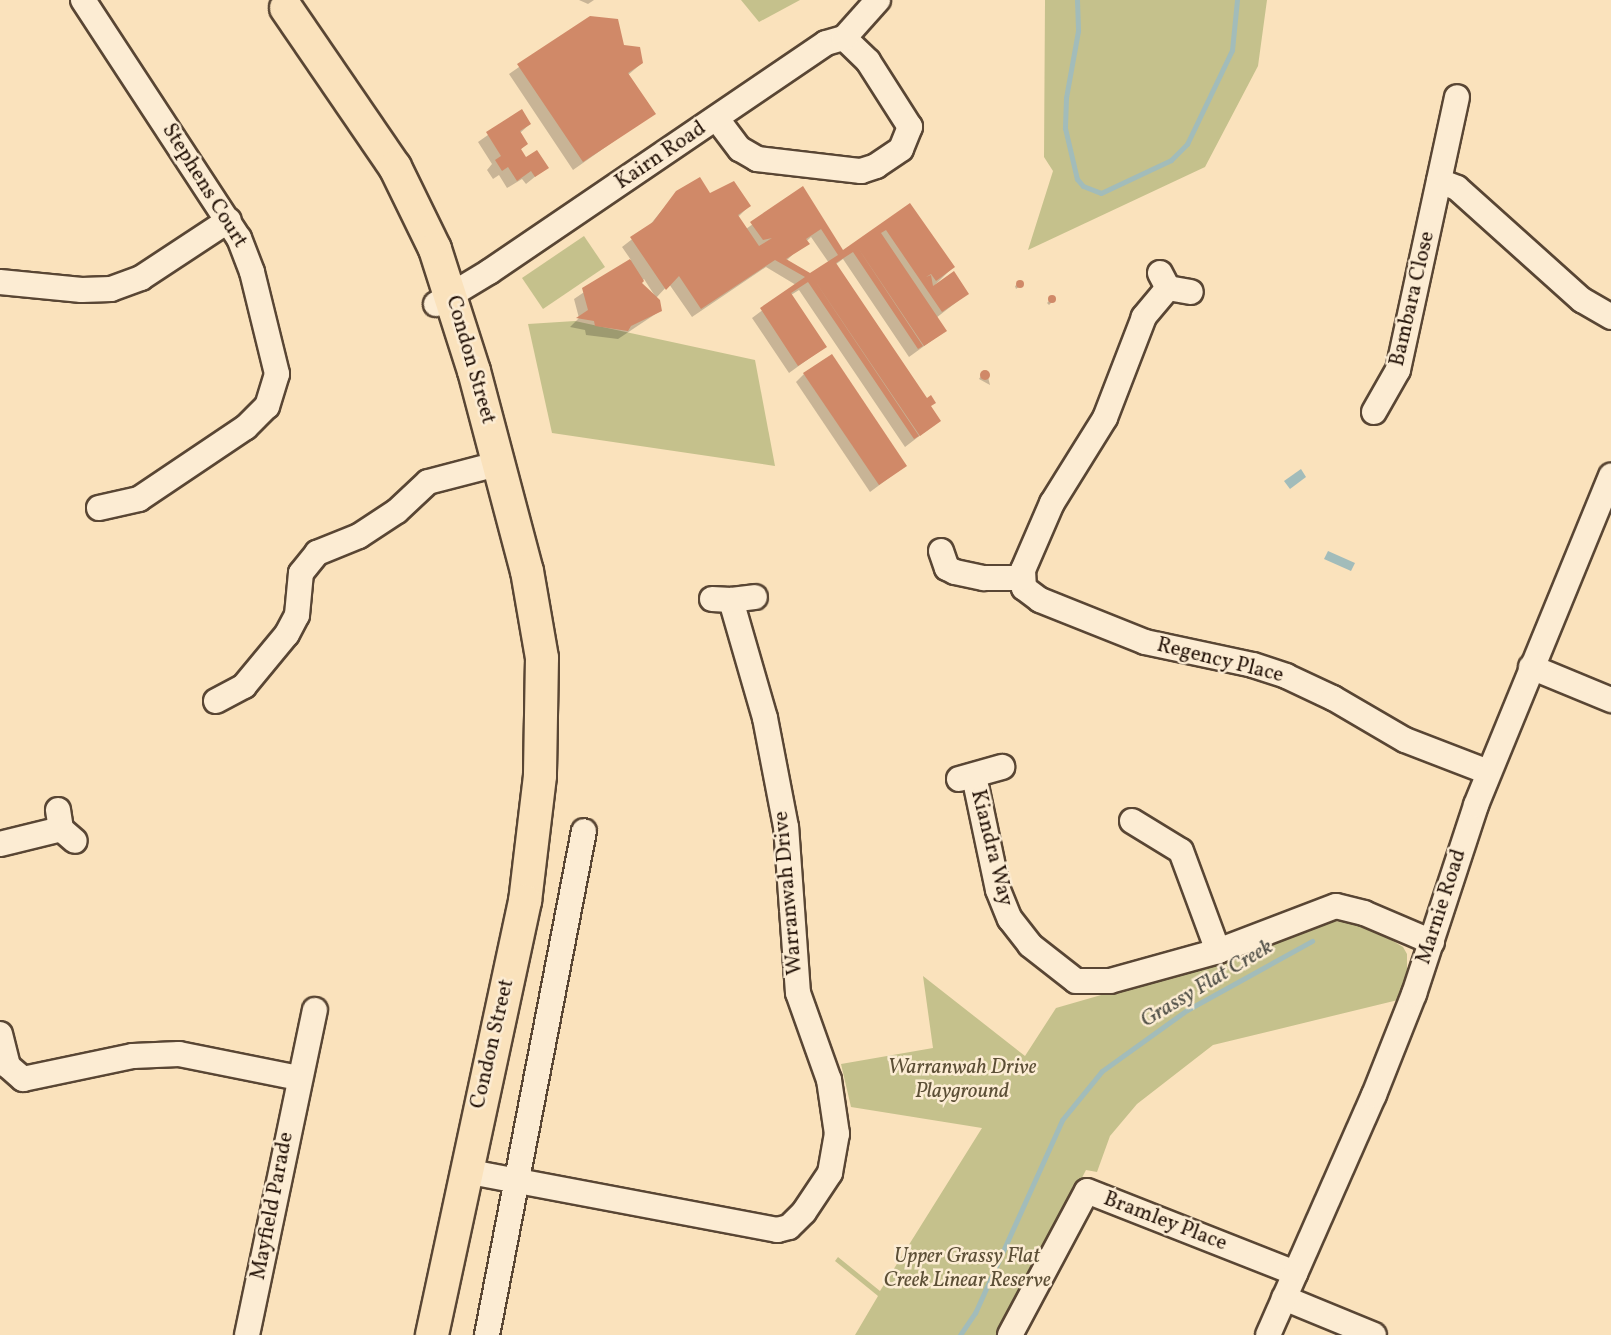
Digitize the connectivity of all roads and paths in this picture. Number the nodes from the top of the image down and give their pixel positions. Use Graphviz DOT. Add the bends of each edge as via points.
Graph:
graph roads {
  1 [pos="83,0"];
  2 [pos="878,0"];
  3 [pos="283,4"];
  4 [pos="844,38"];
  5 [pos="1457,97"];
  6 [pos="717,119"];
  7 [pos="1439,181"];
  8 [pos="229,220"];
  9 [pos="0,282"];
  10 [pos="1173,284"];
  11 [pos="443,300"];
  12 [pos="1611,317"];
  13 [pos="1374,412"];
  14 [pos="482,468"];
  15 [pos="1611,476"];
  16 [pos="99,508"];
  17 [pos="941,551"];
  18 [pos="1022,578"];
  19 [pos="755,597"];
  20 [pos="1531,667"];
  21 [pos="1611,700"];
  22 [pos="216,701"];
  23 [pos="540,751"];
  24 [pos="1002,767"];
  25 [pos="1488,772"];
  26 [pos="1130,819"];
  27 [pos="64,827"];
  28 [pos="584,831"];
  29 [pos="0,844"];
  30 [pos="1432,942"];
  31 [pos="1218,951"];
  32 [pos="315,1010"];
  33 [pos="0,1035"];
  34 [pos="6,1078"];
  35 [pos="299,1078"];
  36 [pos="465,1171"];
  37 [pos="515,1179"];
  38 [pos="1295,1273"];
  39 [pos="1284,1298"];
  40 [pos="1018,1333"];
  41 [pos="248,1335"];
  42 [pos="432,1335"];
  43 [pos="486,1335"];
  44 [pos="1268,1335"];
  45 [pos="1374,1335"];
  1 -- 8 [label="street, Stephens Court"];
  2 -- 4 [label="street, Kairn Road"];
  3 -- 11 [label="main road, Condon Street" via="383,178"];
  4 -- 6 [label="street, Kairn Road" via="826,43"];
  4 -- 6 [label="street" via="868,61 910,127 900,149 876,166 861,171 757,159 735,144"];
  5 -- 7 [label="street, Bambara Close"];
  6 -- 11 [label="street, Kairn Road"];
  7 -- 12 [label="street" via="1457,188 1582,300"];
  7 -- 13 [label="street, Bambara Close" via="1398,370"];
  8 -- 9 [label="street" via="141,278 111,288 82,290"];
  8 -- 16 [label="street, Stephens Court" via="252,272 276,365 272,397 255,420 153,492 128,503"];
  10 -- 18 [label="street" via="1144,317 1105,418 1052,503"];
  11 -- 14 [label="main road, Condon Street"];
  11 -- 23 [label="main road, Condon Street" via="527,571 542,658"];
  14 -- 22 [label="street" via="437,478 359,536 312,557 301,573 299,608 290,629 244,686"];
  14 -- 23 [label="main road, Condon Street" via="526,639"];
  15 -- 20 [label="street, Marnie Road"];
  17 -- 18 [label="street" via="947,568 955,572 984,578"];
  18 -- 25 [label="street, Regency Place" via="1028,593 1040,600 1145,642 1274,672 1333,698 1405,740"];
  19 -- 37 [label="street, Warranwah Drive" via="721,599 765,718 786,827 798,993 829,1080 837,1134 830,1173 791,1233"];
  20 -- 21 [label="street"];
  20 -- 25 [label="street, Marnie Road"];
  23 -- 36 [label="main road, Condon Street" via="525,901"];
  24 -- 31 [label="street, Kiandra Way" via="967,778 1004,906 1021,936 1062,971 1076,981 1096,984"];
  25 -- 30 [label="street, Marnie Road"];
  26 -- 31 [label="street" via="1181,851"];
  27 -- 29 [label="street"];
  28 -- 37 [label="street"];
  30 -- 31 [label="street, Kiandra Way" via="1364,913 1336,906"];
  30 -- 38 [label="street, Marnie Road" via="1374,1095"];
  32 -- 35 [label="street, Mayfield Parade"];
  33 -- 34 [label="street"];
  34 -- 35 [label="street" via="33,1079 134,1056 179,1054"];
  35 -- 41 [label="street, Mayfield Parade"];
  36 -- 37 [label="street, Warranwah Drive"];
  36 -- 42 [label="main road, Condon Street"];
  37 -- 43 [label="street"];
  38 -- 39 [label="street, Marnie Road"];
  38 -- 40 [label="street, Bramley Place" via="1087,1191"];
  39 -- 44 [label="street, Marnie Road"];
  39 -- 45 [label="street"];
}
